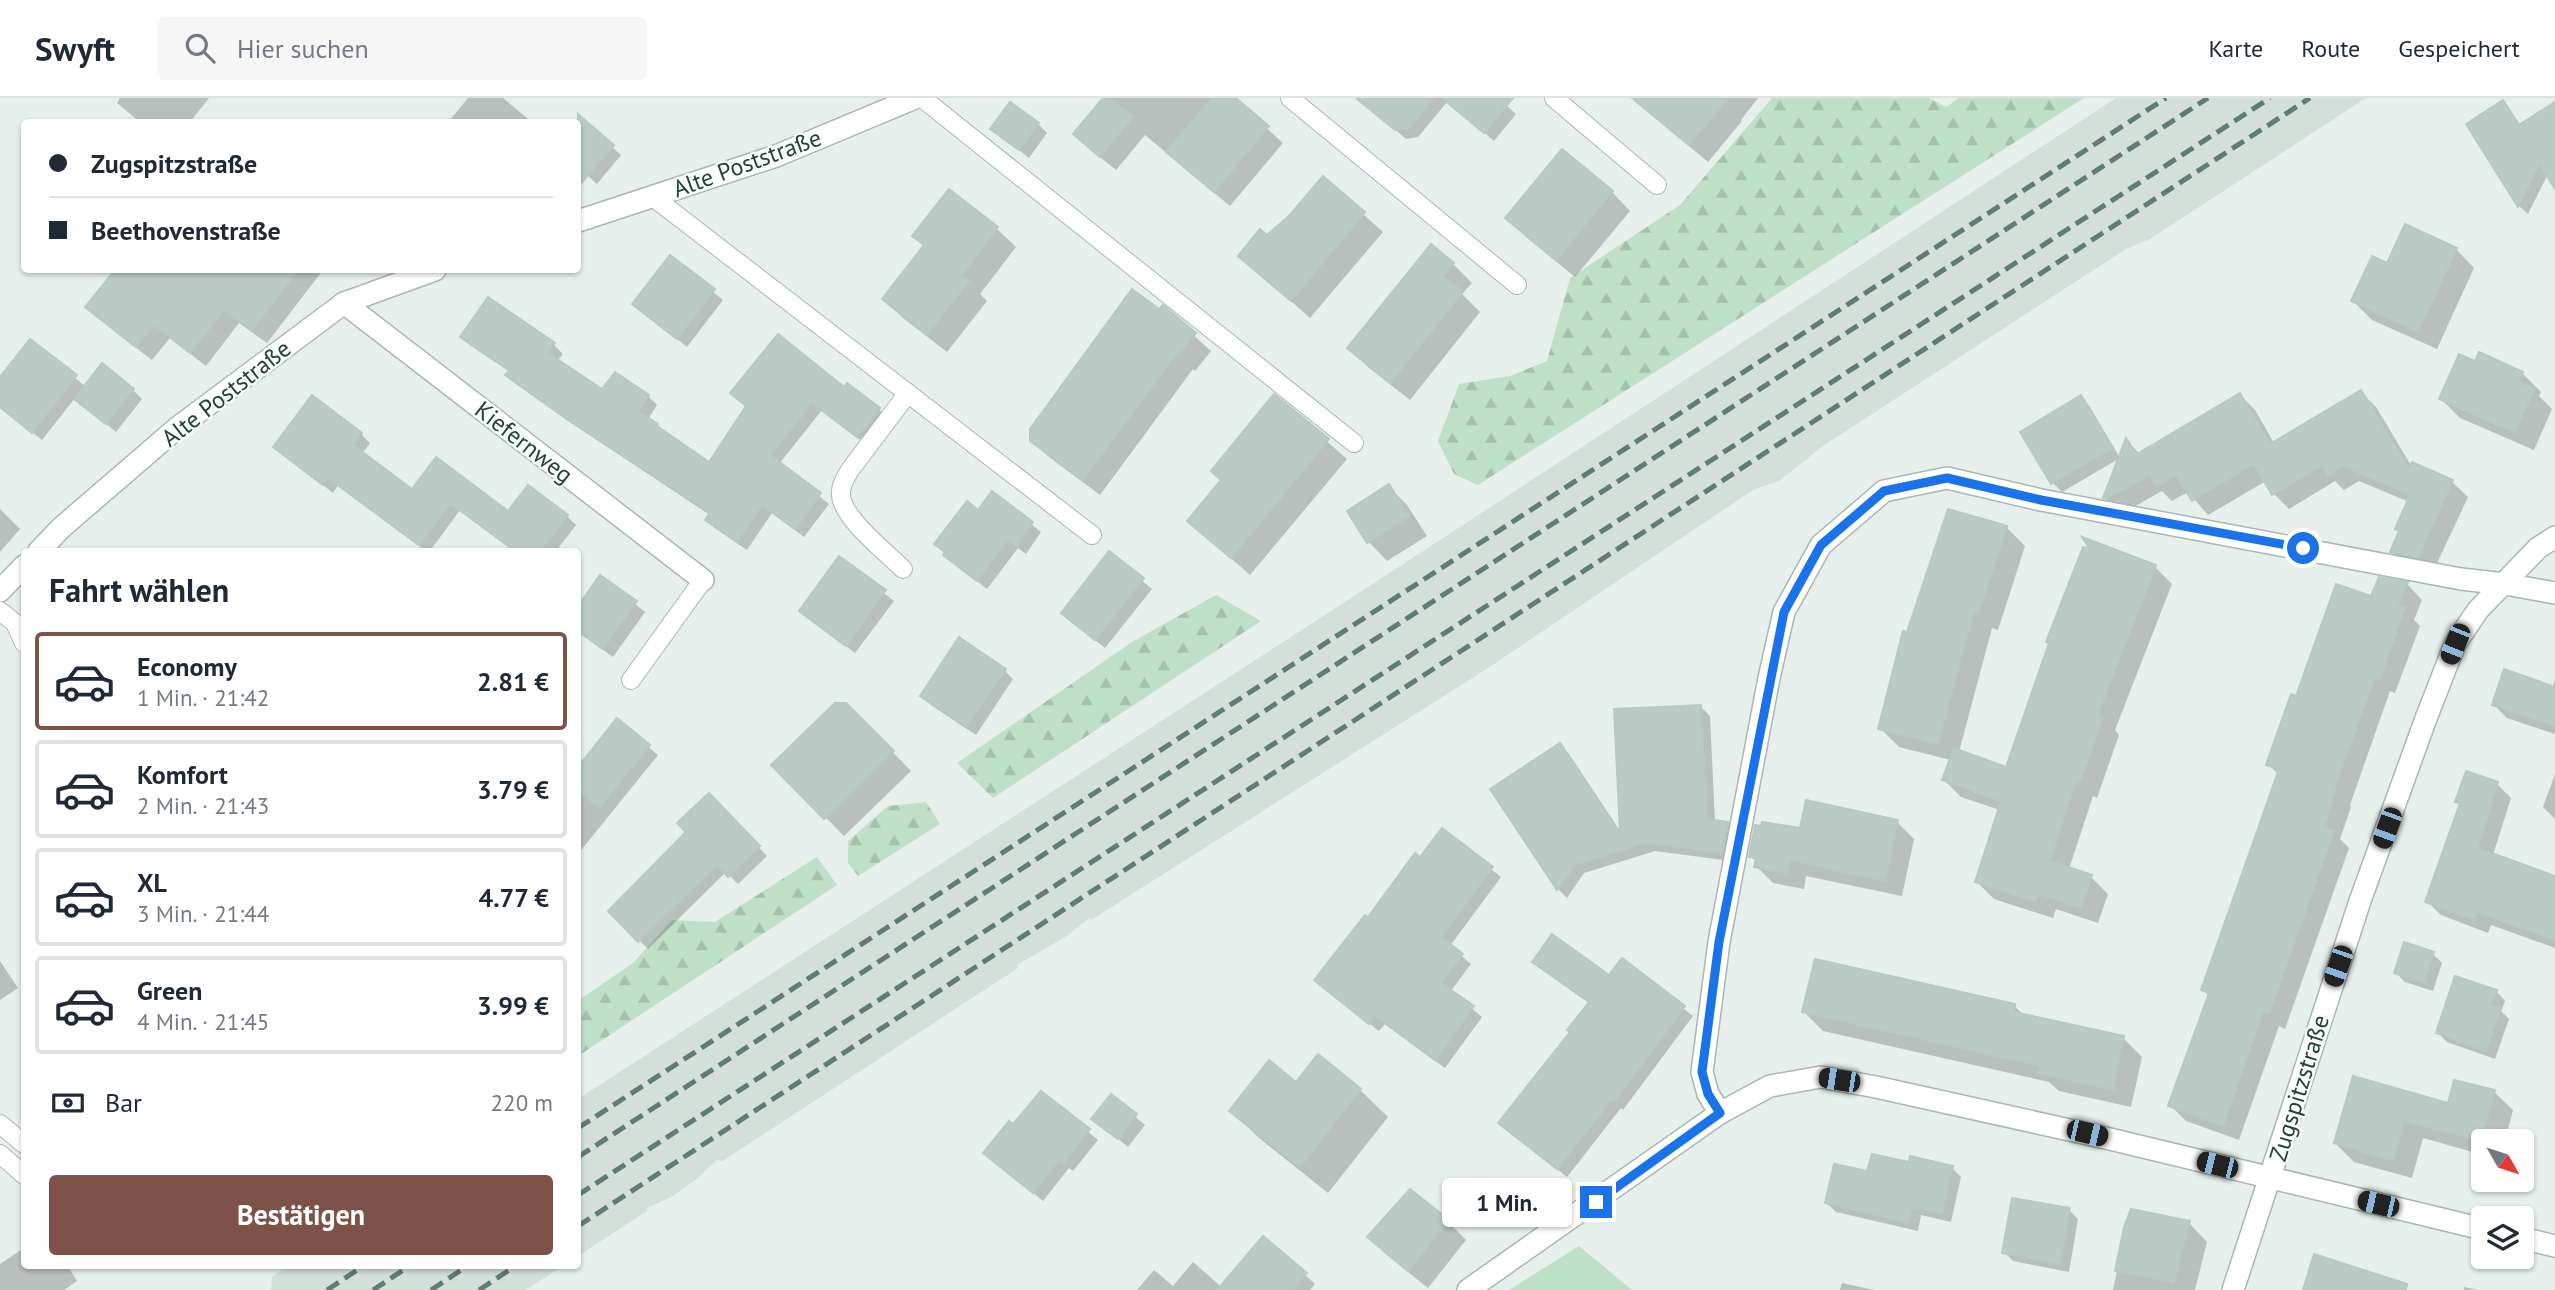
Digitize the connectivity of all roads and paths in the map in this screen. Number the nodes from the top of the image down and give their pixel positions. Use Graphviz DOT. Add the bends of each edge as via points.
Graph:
graph roads {
  1 [pos="915,98"];
  2 [pos="922,98"];
  3 [pos="1290,98"];
  4 [pos="1554,98"];
  5 [pos="1657,185"];
  6 [pos="653,197"];
  7 [pos="581,220"];
  8 [pos="427,273"];
  9 [pos="1517,285"];
  10 [pos="344,303"];
  11 [pos="908,393"];
  12 [pos="1354,443"];
  13 [pos="1092,535"];
  14 [pos="2555,537"];
  15 [pos="42,548"];
  16 [pos="21,569"];
  17 [pos="903,569"];
  18 [pos="704,580"];
  19 [pos="2505,584"];
  20 [pos="0,591"];
  21 [pos="2555,593"];
  22 [pos="0,611"];
  23 [pos="21,636"];
  24 [pos="631,680"];
  25 [pos="1720,1113"];
  26 [pos="0,1124"];
  27 [pos="21,1142"];
  28 [pos="0,1154"];
  29 [pos="21,1172"];
  30 [pos="2271,1178"];
  31 [pos="2471,1226"];
  32 [pos="2534,1241"];
  33 [pos="2555,1246"];
  34 [pos="1468,1290"];
  35 [pos="2233,1290"];
  1 -- 6 [label="street, Alte Poststraße" via="776,156"];
  2 -- 12 [label="lane"];
  3 -- 9 [label="lane"];
  4 -- 5 [label="lane"];
  6 -- 7 [label="street, Alte Poststraße"];
  6 -- 11 [label="lane"];
  8 -- 10 [label="street, Alte Poststraße"];
  10 -- 15 [label="street, Alte Poststraße" via="177,428"];
  10 -- 18 [label="street, Kiefernweg"];
  11 -- 13 [label="lane"];
  11 -- 17 [label="lane" via="850,470 840,494 854,521"];
  14 -- 19 [label="street, Zugspitzstraße" via="2538,548"];
  16 -- 20 [label="street"];
  18 -- 24 [label="lane"];
  19 -- 21 [label="street"];
  19 -- 25 [label="street" via="2041,500 1947,478 1884,491 1821,545 1784,612 1730,880 1702,1072"];
  19 -- 30 [label="street, Zugspitzstraße" via="2478,610 2455,644 2425,720 2303,1070"];
  22 -- 23 [label="lane" via="15,623"];
  25 -- 30 [label="street" via="1770,1086 1821,1077"];
  25 -- 34 [label="street"];
  26 -- 27 [label="lane"];
  28 -- 29 [label="lane"];
  30 -- 31 [label="street"];
  30 -- 35 [label="street, Zugspitzstraße"];
  32 -- 33 [label="street"];
}
